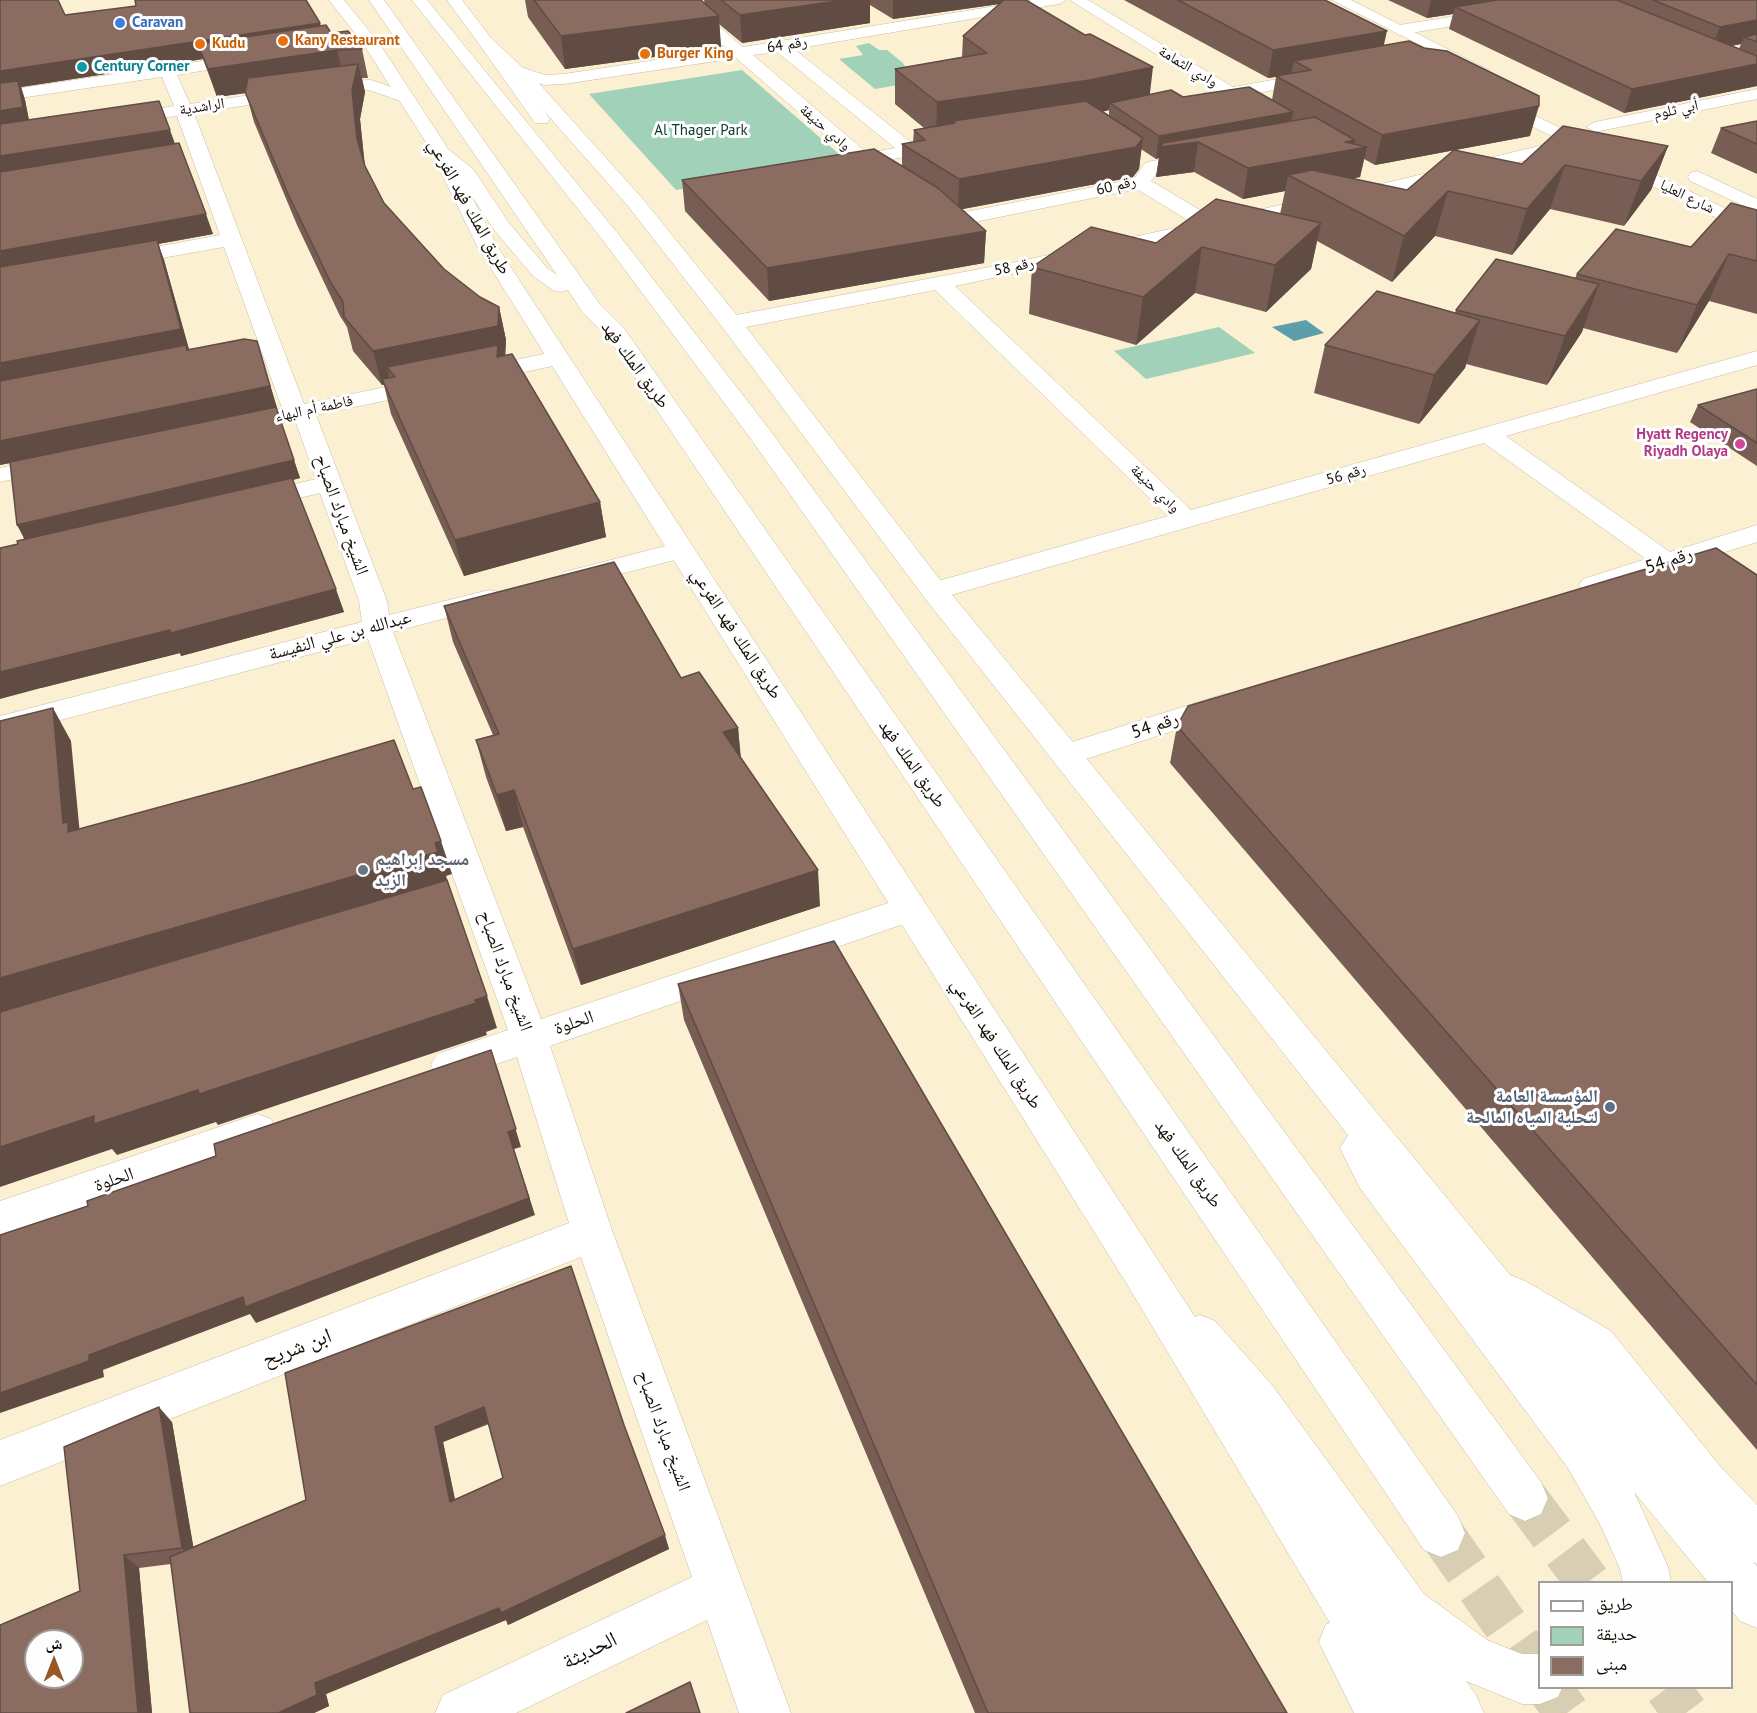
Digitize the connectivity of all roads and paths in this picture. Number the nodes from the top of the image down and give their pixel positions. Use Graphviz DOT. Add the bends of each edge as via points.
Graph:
graph roads {
  1 [pos="336,0"];
  2 [pos="376,0"];
  3 [pos="419,0"];
  4 [pos="454,0"];
  5 [pos="1059,0"];
  6 [pos="1077,0"];
  7 [pos="1339,0"];
  8 [pos="683,4"];
  9 [pos="711,5"];
  10 [pos="1516,12"];
  11 [pos="876,17"];
  12 [pos="894,28"];
  13 [pos="1400,30"];
  14 [pos="370,41"];
  15 [pos="485,41"];
  16 [pos="347,45"];
  17 [pos="780,46"];
  18 [pos="738,53"];
  19 [pos="269,56"];
  20 [pos="515,70"];
  21 [pos="168,72"];
  22 [pos="1332,75"];
  23 [pos="1491,76"];
  24 [pos="1475,91"];
  25 [pos="1230,92"];
  26 [pos="1757,94"];
  27 [pos="0,96"];
  28 [pos="403,97"];
  29 [pos="1192,101"];
  30 [pos="1249,104"];
  31 [pos="184,110"];
  32 [pos="150,115"];
  33 [pos="1624,141"];
  34 [pos="957,142"];
  35 [pos="1576,142"];
  36 [pos="438,150"];
  37 [pos="909,150"];
  38 [pos="1134,154"];
  39 [pos="1219,155"];
  40 [pos="861,159"];
  41 [pos="828,165"];
  42 [pos="1152,167"];
  43 [pos="1686,172"];
  44 [pos="889,177"];
  45 [pos="1375,177"];
  46 [pos="1140,183"];
  47 [pos="1394,187"];
  48 [pos="1701,204"];
  49 [pos="1751,204"];
  50 [pos="936,208"];
  51 [pos="1757,215"];
  52 [pos="955,220"];
  53 [pos="1210,225"];
  54 [pos="1757,232"];
  55 [pos="972,237"];
  56 [pos="233,239"];
  57 [pos="612,239"];
  58 [pos="989,253"];
  59 [pos="93,264"];
  60 [pos="1006,270"];
  61 [pos="939,282"];
  62 [pos="591,308"];
  63 [pos="731,323"];
  64 [pos="558,358"];
  65 [pos="1757,358"];
  66 [pos="296,413"];
  67 [pos="261,420"];
  68 [pos="1487,434"];
  69 [pos="80,458"];
  70 [pos="0,475"];
  71 [pos="328,483"];
  72 [pos="227,507"];
  73 [pos="1188,521"];
  74 [pos="1757,532"];
  75 [pos="681,550"];
  76 [pos="1667,562"];
  77 [pos="545,585"];
  78 [pos="934,591"];
  79 [pos="511,593"];
  80 [pos="1565,594"];
  81 [pos="377,626"];
  82 [pos="1248,696"];
  83 [pos="0,726"];
  84 [pos="1067,754"];
  85 [pos="477,892"];
  86 [pos="443,902"];
  87 [pos="909,909"];
  88 [pos="529,1038"];
  89 [pos="416,1077"];
  90 [pos="1325,1078"];
  91 [pos="293,1119"];
  92 [pos="0,1219"];
  93 [pos="593,1233"];
  94 [pos="1140,1267"];
  95 [pos="1490,1283"];
  96 [pos="0,1463"];
  97 [pos="1525,1498"];
  98 [pos="1442,1533"];
  99 [pos="1757,1540"];
  100 [pos="1647,1581"];
  101 [pos="719,1589"];
  102 [pos="1757,1604"];
  103 [pos="1538,1680"];
  104 [pos="461,1713"];
  105 [pos="765,1713"];
  106 [pos="1381,1713"];
  107 [pos="1412,1713"];
  108 [pos="1458,1713"];
  1 -- 14 [label="main road, طريق الملك فهد الفرعي"];
  2 -- 62 [label="main road, طريق الملك فهد"];
  3 -- 57 [label="main road"];
  4 -- 15 [label="main road"];
  5 -- 12 [label="main road, رقم 64"];
  6 -- 25 [label="main road, وادي الثمامة"];
  7 -- 13 [label="main road"];
  8 -- 9 [label="main road"];
  8 -- 18 [label="main road, وادي حنيفة"];
  10 -- 13 [label="main road"];
  11 -- 12 [label="main road"];
  12 -- 17 [label="main road, رقم 64"];
  13 -- 23 [label="main road"];
  14 -- 16 [label="main road"];
  14 -- 28 [label="main road, طريق الملك فهد الفرعي"];
  15 -- 20 [label="main road"];
  15 -- 57 [label="main road" via="598,200"];
  17 -- 18 [label="main road, رقم 64"];
  17 -- 37 [label="main road"];
  18 -- 20 [label="main road, رقم 64" via="564,79 544,80"];
  18 -- 40 [label="main road, وادي حنيفة"];
  19 -- 21 [label="main road"];
  20 -- 63 [label="main road" via="635,202"];
  21 -- 27 [label="main road"];
  21 -- 31 [label="main road, الشيخ مبارك الصباح"];
  22 -- 25 [label="main road"];
  24 -- 35 [label="main road, شارع العليا"];
  25 -- 29 [label="main road"];
  25 -- 30 [label="main road, وادي الثمامة"];
  26 -- 33 [label="main road, أبي ثلوم" via="1590,124"];
  28 -- 31 [label="main road, الراشدية" via="371,85 344,86"];
  28 -- 36 [label="main road, طريق الملك فهد الفرعي"];
  31 -- 32 [label="main road, الراشدية"];
  31 -- 56 [label="main road, الشيخ مبارك الصباح" via="193,154"];
  34 -- 37 [label="main road"];
  35 -- 47 [label="main road, رقم 58"];
  35 -- 48 [label="main road, شارع العليا"];
  36 -- 62 [label="main road" via="466,173 502,227 540,272"];
  36 -- 64 [label="main road, طريق الملك فهد الفرعي" via="486,244"];
  37 -- 40 [label="main road"];
  38 -- 42 [label="main road"];
  39 -- 42 [label="main road, رقم 60"];
  40 -- 41 [label="main road"];
  40 -- 44 [label="main road, وادي حنيفة"];
  42 -- 46 [label="main road, رقم 60"];
  43 -- 49 [label="main road, شارع العليا"];
  45 -- 47 [label="main road"];
  46 -- 52 [label="main road, رقم 60"];
  46 -- 53 [label="main road"];
  47 -- 53 [label="main road, رقم 58"];
  48 -- 51 [label="main road" via="1732,215"];
  48 -- 54 [label="main road, شارع العليا"];
  50 -- 52 [label="main road"];
  52 -- 55 [label="main road"];
  53 -- 60 [label="main road, رقم 58"];
  56 -- 59 [label="main road"];
  56 -- 66 [label="main road, الشيخ مبارك الصباح" via="260,345"];
  57 -- 97 [label="main road" via="760,434"];
  58 -- 60 [label="main road"];
  60 -- 61 [label="main road, رقم 58"];
  61 -- 63 [label="main road, رقم 58"];
  61 -- 73 [label="main road, وادي حنيفة"];
  62 -- 98 [label="main road, طريق الملك فهد" via="615,332"];
  63 -- 78 [label="main road"];
  64 -- 66 [label="main road, فاطمة أم البهاء"];
  64 -- 75 [label="main road, طريق الملك فهد الفرعي"];
  65 -- 68 [label="main road, رقم 56"];
  66 -- 67 [label="main road, فاطمة أم البهاء"];
  66 -- 71 [label="main road, الشيخ مبارك الصباح" via="305,416"];
  68 -- 73 [label="main road, رقم 56"];
  68 -- 76 [label="main road"];
  69 -- 70 [label="main road"];
  71 -- 72 [label="main road"];
  71 -- 81 [label="main road, الشيخ مبارك الصباح" via="373,601"];
  73 -- 78 [label="main road, رقم 56"];
  74 -- 76 [label="main road, رقم 54"];
  75 -- 77 [label="main road"];
  75 -- 87 [label="main road, طريق الملك فهد الفرعي"];
  76 -- 80 [label="main road, رقم 54"];
  78 -- 84 [label="main road"];
  79 -- 81 [label="main road, عبدالله بن علي النفيسة"];
  81 -- 83 [label="main road, عبدالله بن علي النفيسة"];
  81 -- 85 [label="main road, الشيخ مبارك الصباح"];
  82 -- 84 [label="main road, رقم 54"];
  84 -- 90 [label="main road"];
  85 -- 86 [label="main road"];
  85 -- 88 [label="main road, الشيخ مبارك الصباح"];
  87 -- 88 [label="main road, الحلوة"];
  87 -- 94 [label="main road, طريق الملك فهد الفرعي"];
  88 -- 89 [label="main road, الحلوة"];
  88 -- 93 [label="main road, الشيخ مبارك الصباح"];
  90 -- 95 [label="main road"];
  90 -- 100 [label="main road" via="1374,1176 1584,1452 1618,1509"];
  91 -- 92 [label="main road, الحلوة"];
  93 -- 96 [label="main road, ابن شريح"];
  93 -- 101 [label="main road, الشيخ مبارك الصباح"];
  94 -- 103 [label="main road" via="1256,1401 1407,1611 1470,1658 1522,1679"];
  94 -- 106 [label="main road"];
  94 -- 107 [label="main road"];
  94 -- 108 [label="main road" via="1430,1679"];
  95 -- 99 [label="main road" via="1596,1346 1703,1481"];
  95 -- 102 [label="main road"];
  101 -- 104 [label="main road, الحديثة"];
  101 -- 105 [label="main road, الشيخ مبارك الصباح"];
}
